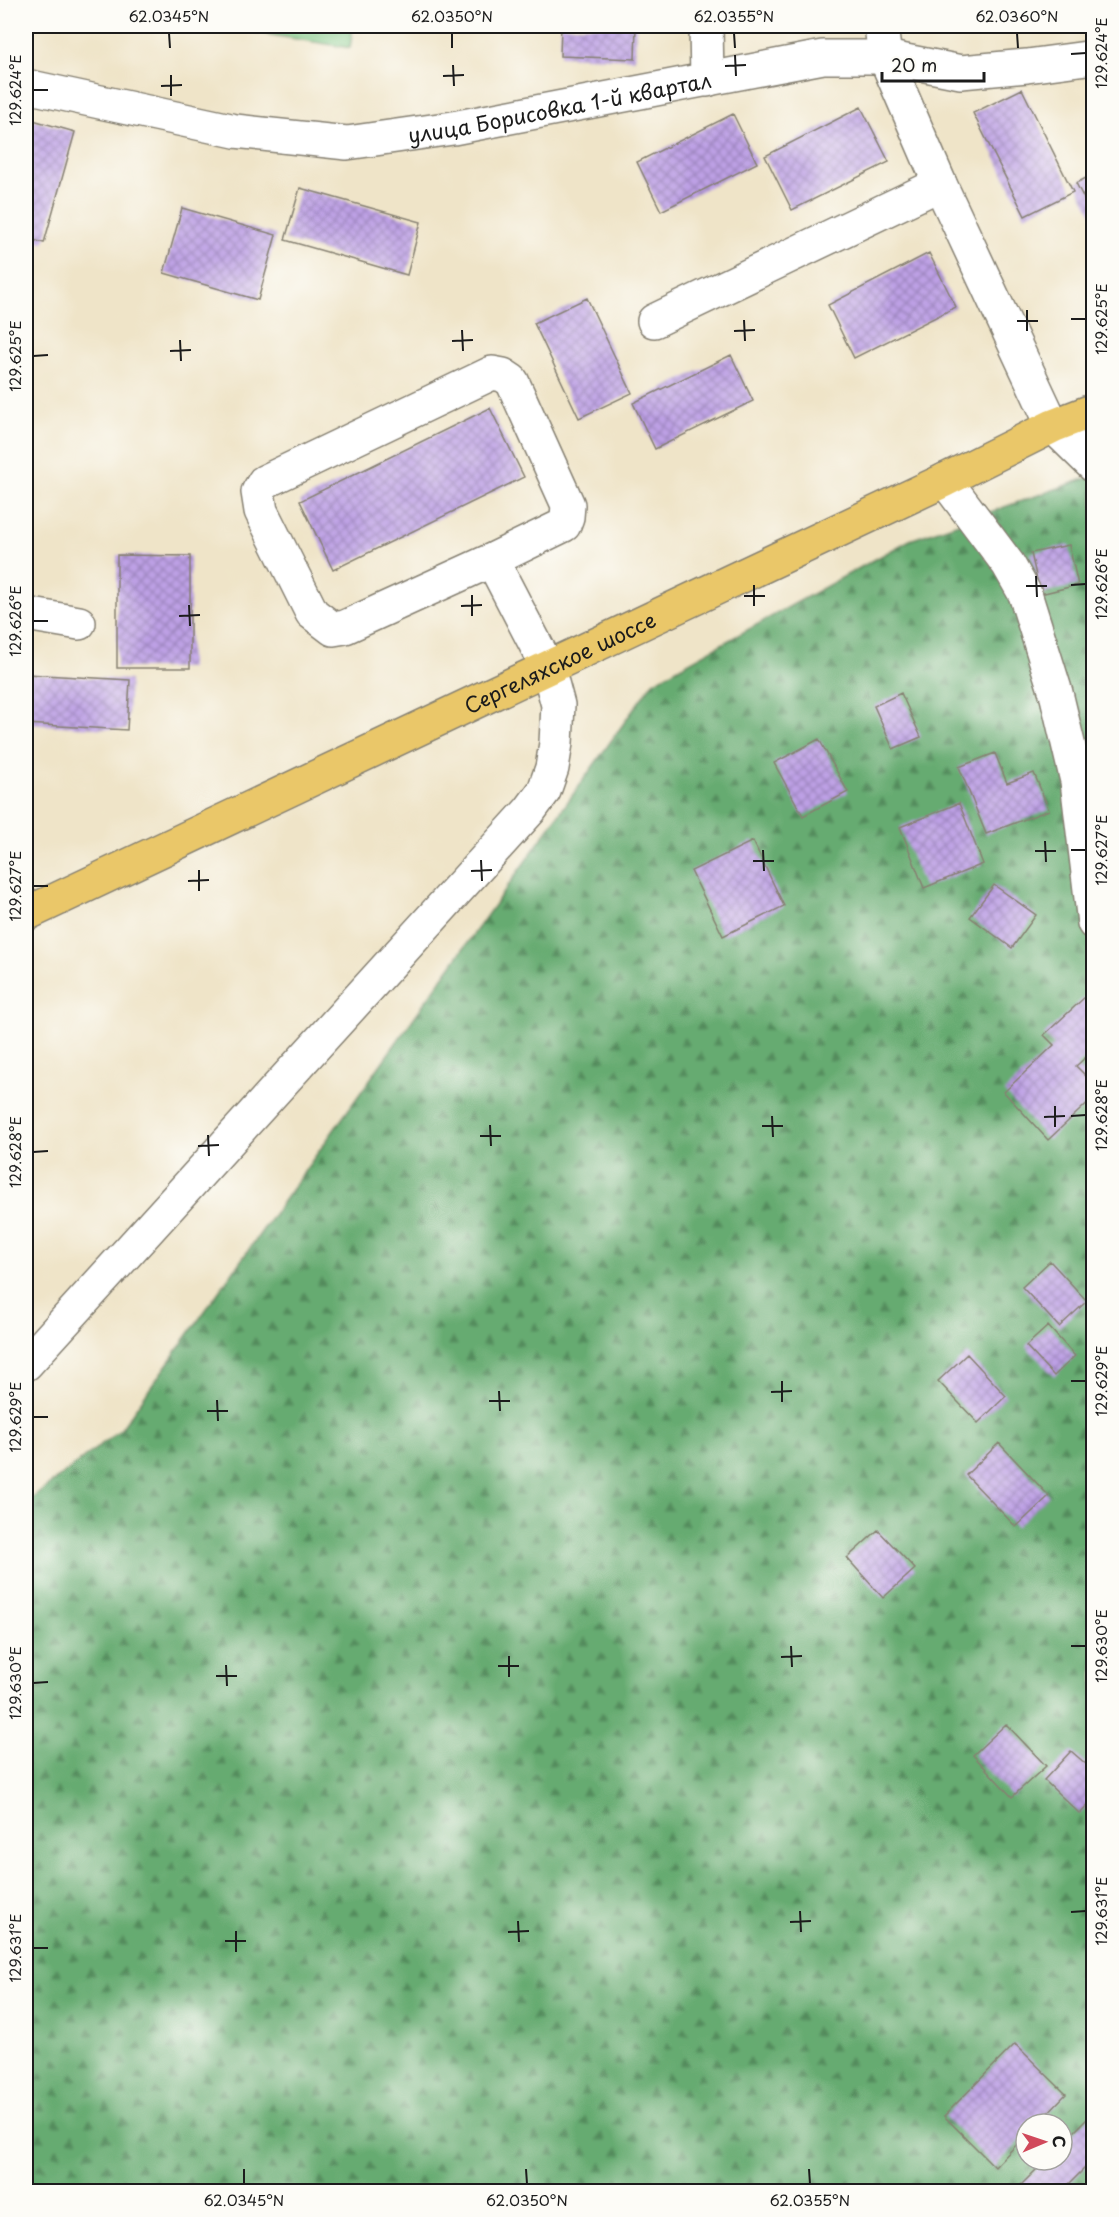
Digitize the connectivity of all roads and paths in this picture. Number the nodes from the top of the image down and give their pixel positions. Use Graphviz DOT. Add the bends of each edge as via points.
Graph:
graph roads {
  1 [pos="706,26"];
  2 [pos="881,26"];
  3 [pos="885,57"];
  4 [pos="1094,57"];
  5 [pos="707,80"];
  6 [pos="26,86"];
  7 [pos="940,184"];
  8 [pos="654,321"];
  9 [pos="1094,410"];
  10 [pos="1053,426"];
  11 [pos="1094,466"];
  12 [pos="945,480"];
  13 [pos="492,560"];
  14 [pos="26,614"];
  15 [pos="79,623"];
  16 [pos="548,668"];
  17 [pos="26,914"];
  18 [pos="1094,923"];
  19 [pos="26,1364"];
  1 -- 5 [label="street"];
  2 -- 3 [label="street"];
  3 -- 4 [label="street, улица Борисовка 1-й квартал" via="961,72"];
  3 -- 5 [label="street, улица Борисовка 1-й квартал" via="823,57"];
  3 -- 7 [label="street"];
  5 -- 6 [label="street, улица Борисовка 1-й квартал" via="453,128 347,143 236,131"];
  7 -- 8 [label="street"];
  7 -- 10 [label="street"];
  9 -- 10 [label="main road, Сергеляхское шоссе"];
  10 -- 11 [label="street"];
  10 -- 12 [label="main road, Сергеляхское шоссе"];
  12 -- 16 [label="main road, Сергеляхское шоссе"];
  12 -- 18 [label="street" via="1008,564 1025,594 1056,693 1077,781"];
  13 -- 13 [label="street" via="564,525 568,505 515,387 503,375 492,373 264,482 258,492 261,512 312,613 333,629"];
  13 -- 16 [label="street"];
  14 -- 15 [label="street"];
  16 -- 17 [label="main road, Сергеляхское шоссе"];
  16 -- 19 [label="street" via="558,705 558,723 552,768 544,791"];
}
